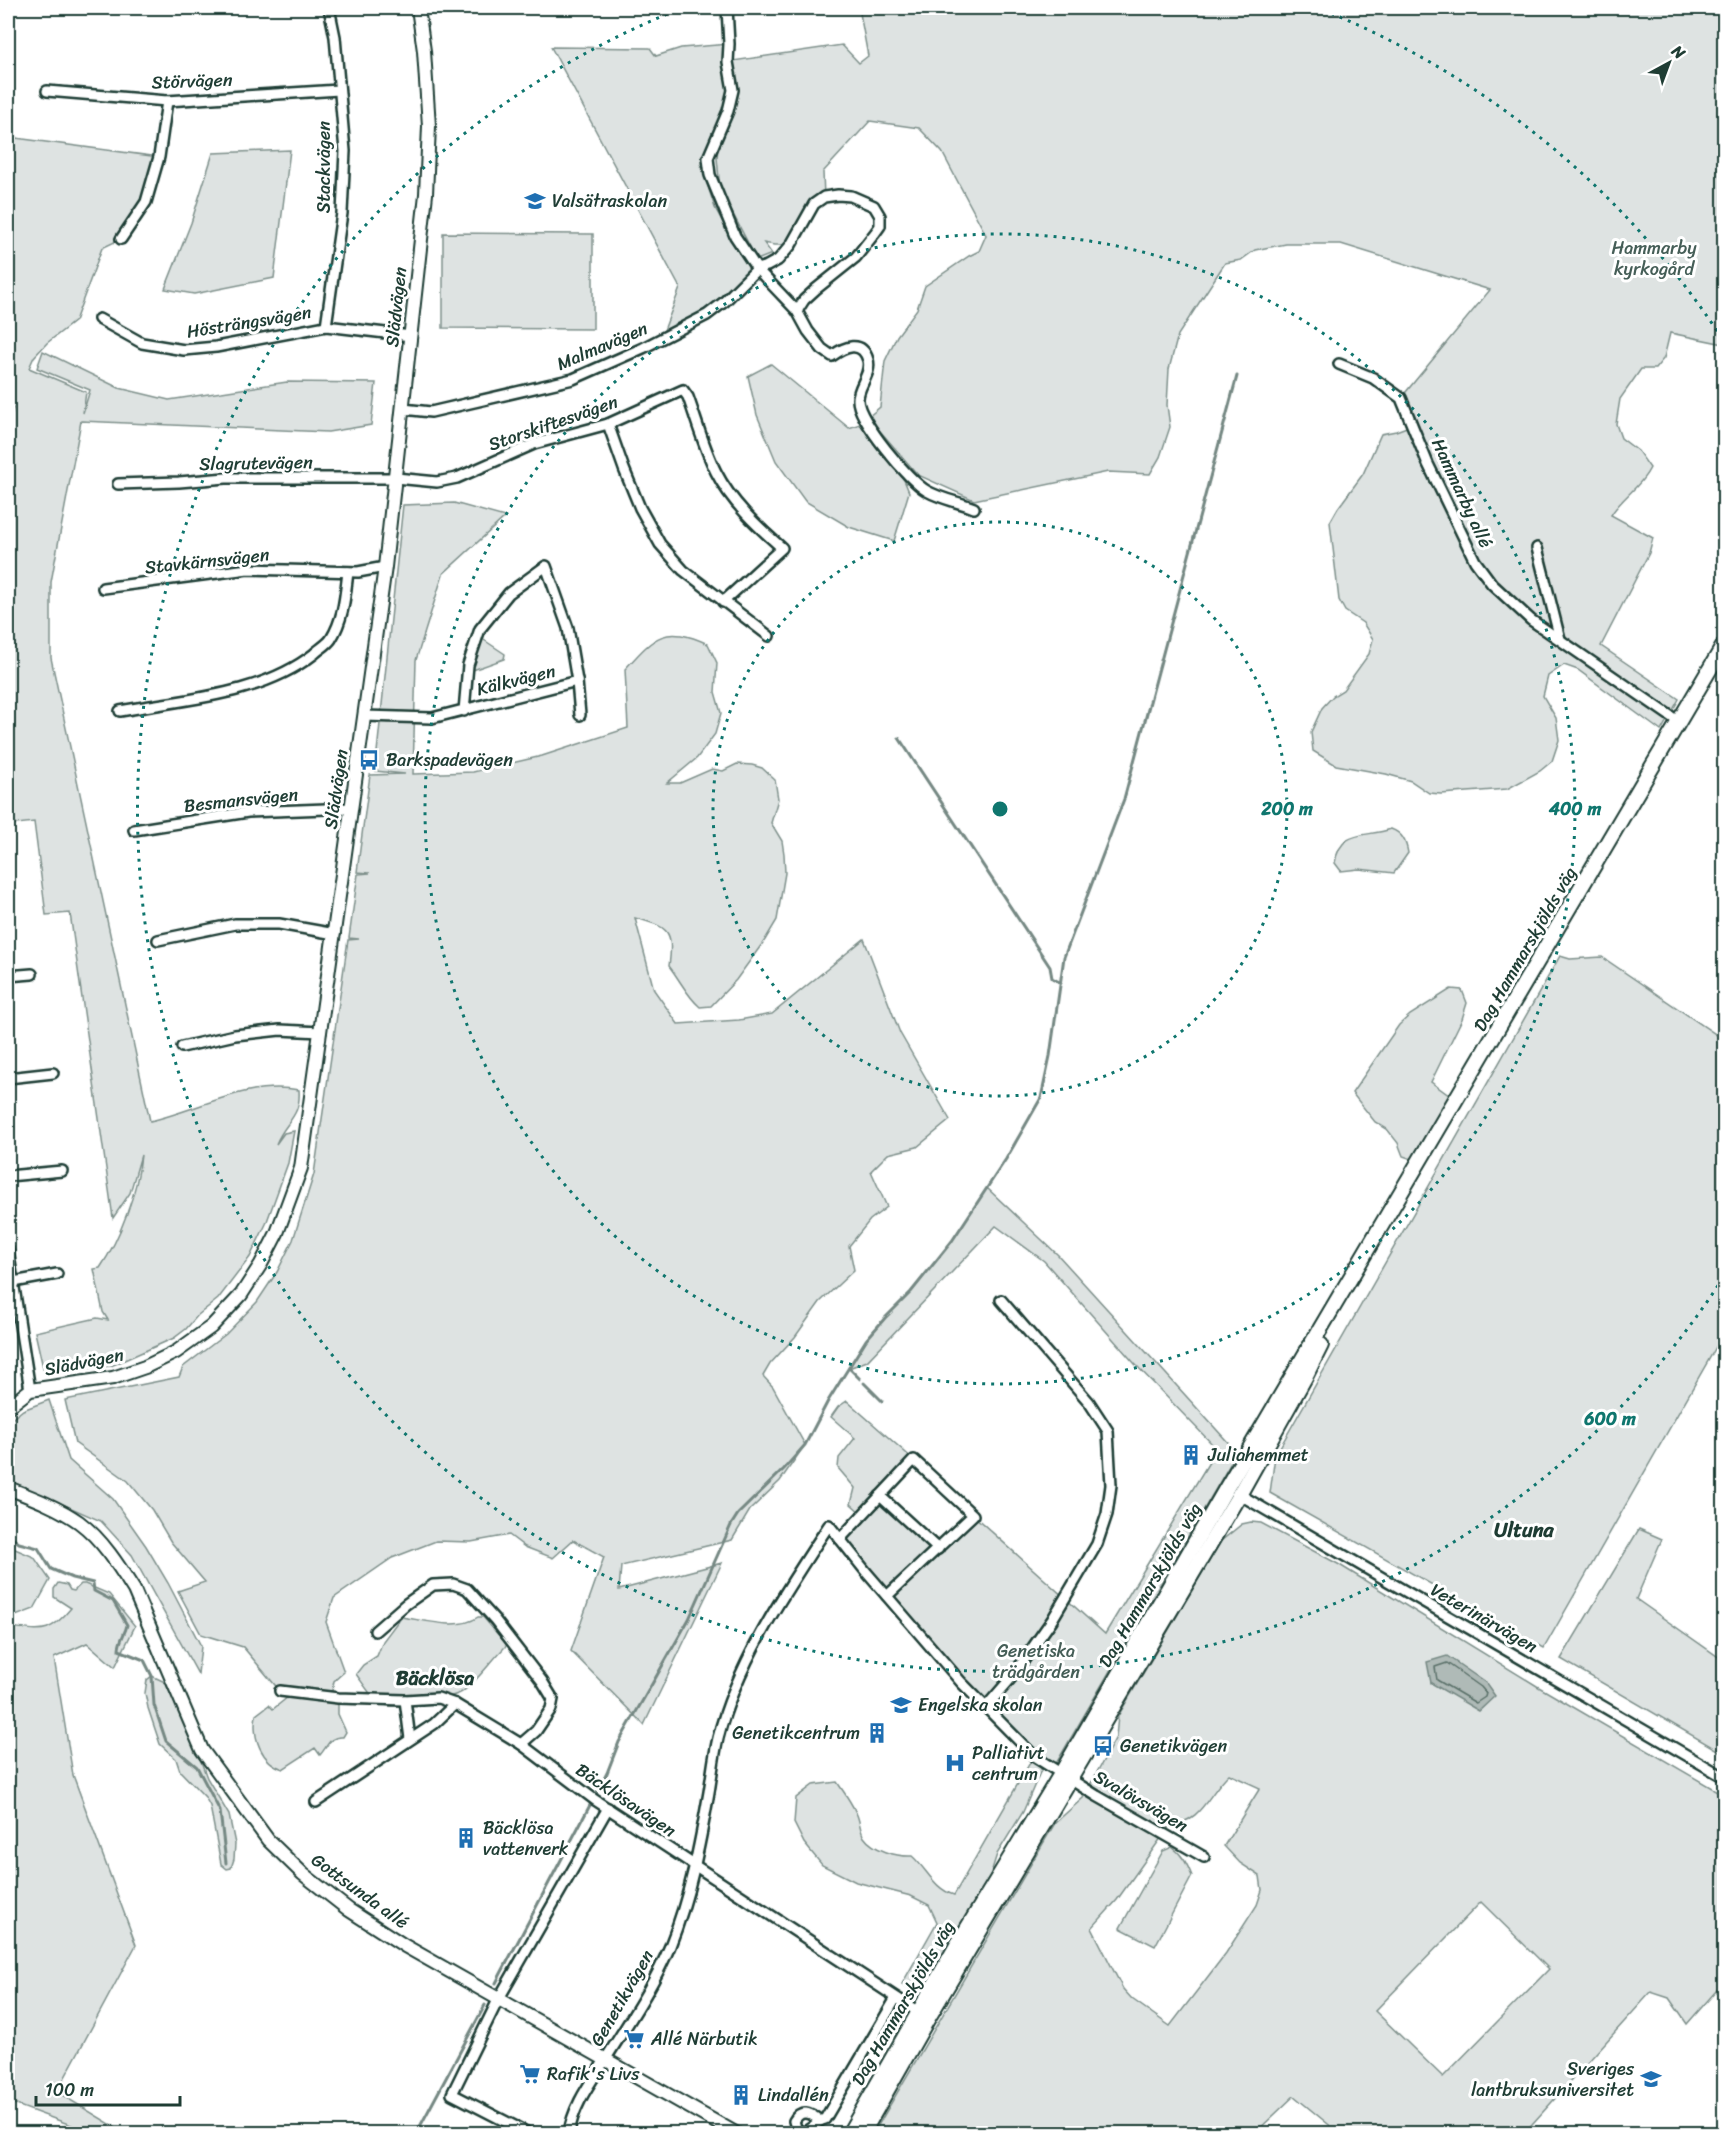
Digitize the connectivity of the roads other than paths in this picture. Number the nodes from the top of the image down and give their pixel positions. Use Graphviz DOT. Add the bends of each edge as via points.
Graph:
graph roads {
  1 [pos="329,8"];
  2 [pos="418,8"];
  3 [pos="727,8"];
  4 [pos="339,90"];
  5 [pos="47,91"];
  6 [pos="167,101"];
  7 [pos="121,239"];
  8 [pos="757,268"];
  9 [pos="796,311"];
  10 [pos="99,319"];
  11 [pos="326,326"];
  12 [pos="411,336"];
  13 [pos="1339,364"];
  14 [pos="403,409"];
  15 [pos="608,424"];
  16 [pos="396,478"];
  17 [pos="118,484"];
  18 [pos="974,508"];
  19 [pos="1537,548"];
  20 [pos="385,567"];
  21 [pos="348,572"];
  22 [pos="103,588"];
  23 [pos="723,602"];
  24 [pos="769,636"];
  25 [pos="1560,639"];
  26 [pos="1725,645"];
  27 [pos="577,681"];
  28 [pos="120,711"];
  29 [pos="464,711"];
  30 [pos="580,715"];
  31 [pos="364,716"];
  32 [pos="1679,722"];
  33 [pos="352,808"];
  34 [pos="134,830"];
  35 [pos="335,934"];
  36 [pos="158,940"];
  37 [pos="32,974"];
  38 [pos="8,976"];
  39 [pos="321,1032"];
  40 [pos="183,1047"];
  41 [pos="53,1073"];
  42 [pos="8,1078"];
  43 [pos="62,1171"];
  44 [pos="8,1176"];
  45 [pos="8,1249"];
  46 [pos="57,1274"];
  47 [pos="10,1283"];
  48 [pos="1001,1300"];
  49 [pos="30,1390"];
  50 [pos="8,1407"];
  51 [pos="8,1488"];
  52 [pos="1233,1491"];
  53 [pos="880,1496"];
  54 [pos="840,1539"];
  55 [pos="939,1549"];
  56 [pos="887,1596"];
  57 [pos="375,1631"];
  58 [pos="280,1691"];
  59 [pos="405,1700"];
  60 [pos="455,1704"];
  61 [pos="986,1707"];
  62 [pos="410,1739"];
  63 [pos="521,1744"];
  64 [pos="1066,1777"];
  65 [pos="1725,1777"];
  66 [pos="316,1802"];
  67 [pos="608,1808"];
  68 [pos="1204,1857"];
  69 [pos="695,1866"];
  70 [pos="896,1998"];
  71 [pos="498,2000"];
  72 [pos="923,2015"];
  73 [pos="606,2059"];
  74 [pos="819,2120"];
  75 [pos="530,2133"];
  76 [pos="569,2133"];
  77 [pos="737,2133"];
  78 [pos="849,2133"];
  79 [pos="862,2133"];
  1 -- 4 [label="street, Stackvägen"];
  2 -- 12 [label="street, Slädvägen" via="429,126"];
  3 -- 8 [label="street" via="733,90 708,158 710,175 735,236"];
  4 -- 6 [label="street, Störvägen"];
  4 -- 11 [label="street, Stackvägen" via="345,151 342,213"];
  5 -- 6 [label="street, Störvägen"];
  6 -- 7 [label="street" via="159,157 146,202"];
  8 -- 9 [label="street"];
  8 -- 9 [label="street, Malmavägen" via="778,260 814,204 824,197 851,196 874,206 880,216 875,233 856,257"];
  8 -- 14 [label="street, Malmavägen" via="707,315 573,379 431,412"];
  9 -- 18 [label="street" via="822,349 832,356 845,346 862,351 868,360 858,400 864,418 913,481 928,492"];
  10 -- 11 [label="street, Hösträngsvägen" via="142,343 184,350"];
  11 -- 12 [label="street, Hösträngsvägen"];
  12 -- 14 [label="street, Slädvägen"];
  13 -- 25 [label="street, Hammarby allé" via="1373,378 1401,398 1475,561 1492,584 1531,620"];
  14 -- 16 [label="street, Slädvägen"];
  15 -- 16 [label="street, Storskiftesvägen" via="534,444 457,478 437,482"];
  15 -- 23 [label="street" via="636,498 660,544 683,570"];
  15 -- 23 [label="street, Storskiftesvägen" via="683,390 688,397 716,471 731,497 783,548"];
  16 -- 17 [label="street, Slagrutevägen" via="226,478"];
  16 -- 20 [label="street, Slädvägen"];
  19 -- 25 [label="street"];
  20 -- 21 [label="street, Stavkärnsvägen"];
  20 -- 31 [label="street, Slädvägen"];
  21 -- 22 [label="street, Stavkärnsvägen" via="248,569"];
  21 -- 28 [label="street" via="343,616 330,641 308,658 269,681 220,694"];
  23 -- 24 [label="street"];
  25 -- 32 [label="street, Hammarby allé"];
  26 -- 32 [label="main road, Dag Hammarskjölds väg"];
  27 -- 29 [label="street, Kälkvägen"];
  27 -- 29 [label="street, Kälkvägen" via="568,628 546,566 509,593 480,629 468,665"];
  27 -- 30 [label="street, Kälkvägen"];
  29 -- 31 [label="street, Kälkvägen" via="432,718"];
  31 -- 33 [label="street, Slädvägen"];
  32 -- 52 [label="main road, Dag Hammarskjölds väg" via="1355,1271"];
  33 -- 34 [label="street, Besmansvägen" via="248,812"];
  33 -- 35 [label="street, Slädvägen"];
  35 -- 36 [label="street" via="279,924 235,924"];
  35 -- 39 [label="street, Slädvägen"];
  37 -- 38 [label="street"];
  39 -- 40 [label="street" via="280,1030"];
  39 -- 49 [label="street, Slädvägen" via="301,1168 277,1233 241,1295 211,1327 176,1352 145,1367 113,1378"];
  41 -- 42 [label="street"];
  43 -- 44 [label="street"];
  45 -- 47 [label="street"];
  46 -- 47 [label="street"];
  47 -- 49 [label="street"];
  48 -- 61 [label="street" via="1089,1402 1108,1431 1111,1485 1107,1514 1086,1562 1052,1620"];
  49 -- 50 [label="street, Slädvägen"];
  51 -- 71 [label="street, Gottsunda allé" via="78,1522 120,1567 134,1590 202,1750 268,1840 349,1910"];
  52 -- 64 [label="main road, Dag Hammarskjölds väg"];
  52 -- 65 [label="street, Veterinärvägen"];
  53 -- 54 [label="street"];
  53 -- 55 [label="street"];
  53 -- 55 [label="street" via="914,1460 973,1515"];
  54 -- 56 [label="street"];
  54 -- 69 [label="street, Genetikvägen" via="829,1525 789,1586 729,1702 718,1739"];
  55 -- 56 [label="street"];
  56 -- 61 [label="street"];
  57 -- 63 [label="street" via="433,1584 467,1589 553,1699 537,1731"];
  58 -- 59 [label="street, Bäcklösavägen"];
  59 -- 60 [label="street, Bäcklösavägen" via="438,1698"];
  59 -- 62 [label="street"];
  60 -- 62 [label="street"];
  60 -- 63 [label="street, Bäcklösavägen"];
  61 -- 64 [label="street" via="1035,1757"];
  62 -- 66 [label="street"];
  63 -- 67 [label="street, Bäcklösavägen"];
  64 -- 68 [label="street, Svalövsvägen"];
  64 -- 72 [label="main road, Dag Hammarskjölds väg"];
  67 -- 69 [label="street, Bäcklösavägen"];
  67 -- 71 [label="street"];
  69 -- 70 [label="street, Bäcklösavägen"];
  69 -- 73 [label="street, Genetikvägen" via="684,1908 655,1981"];
  70 -- 72 [label="street, Bäcklösavägen"];
  70 -- 74 [label="street" via="825,2119"];
  71 -- 73 [label="street, Gottsunda allé"];
  71 -- 75 [label="street" via="452,2094"];
  72 -- 78 [label="main road, Dag Hammarskjölds väg"];
  72 -- 79 [label="main road, Dag Hammarskjölds väg"];
  73 -- 76 [label="street, Genetikvägen" via="578,2107"];
  73 -- 77 [label="street, Gottsunda allé"];
}
